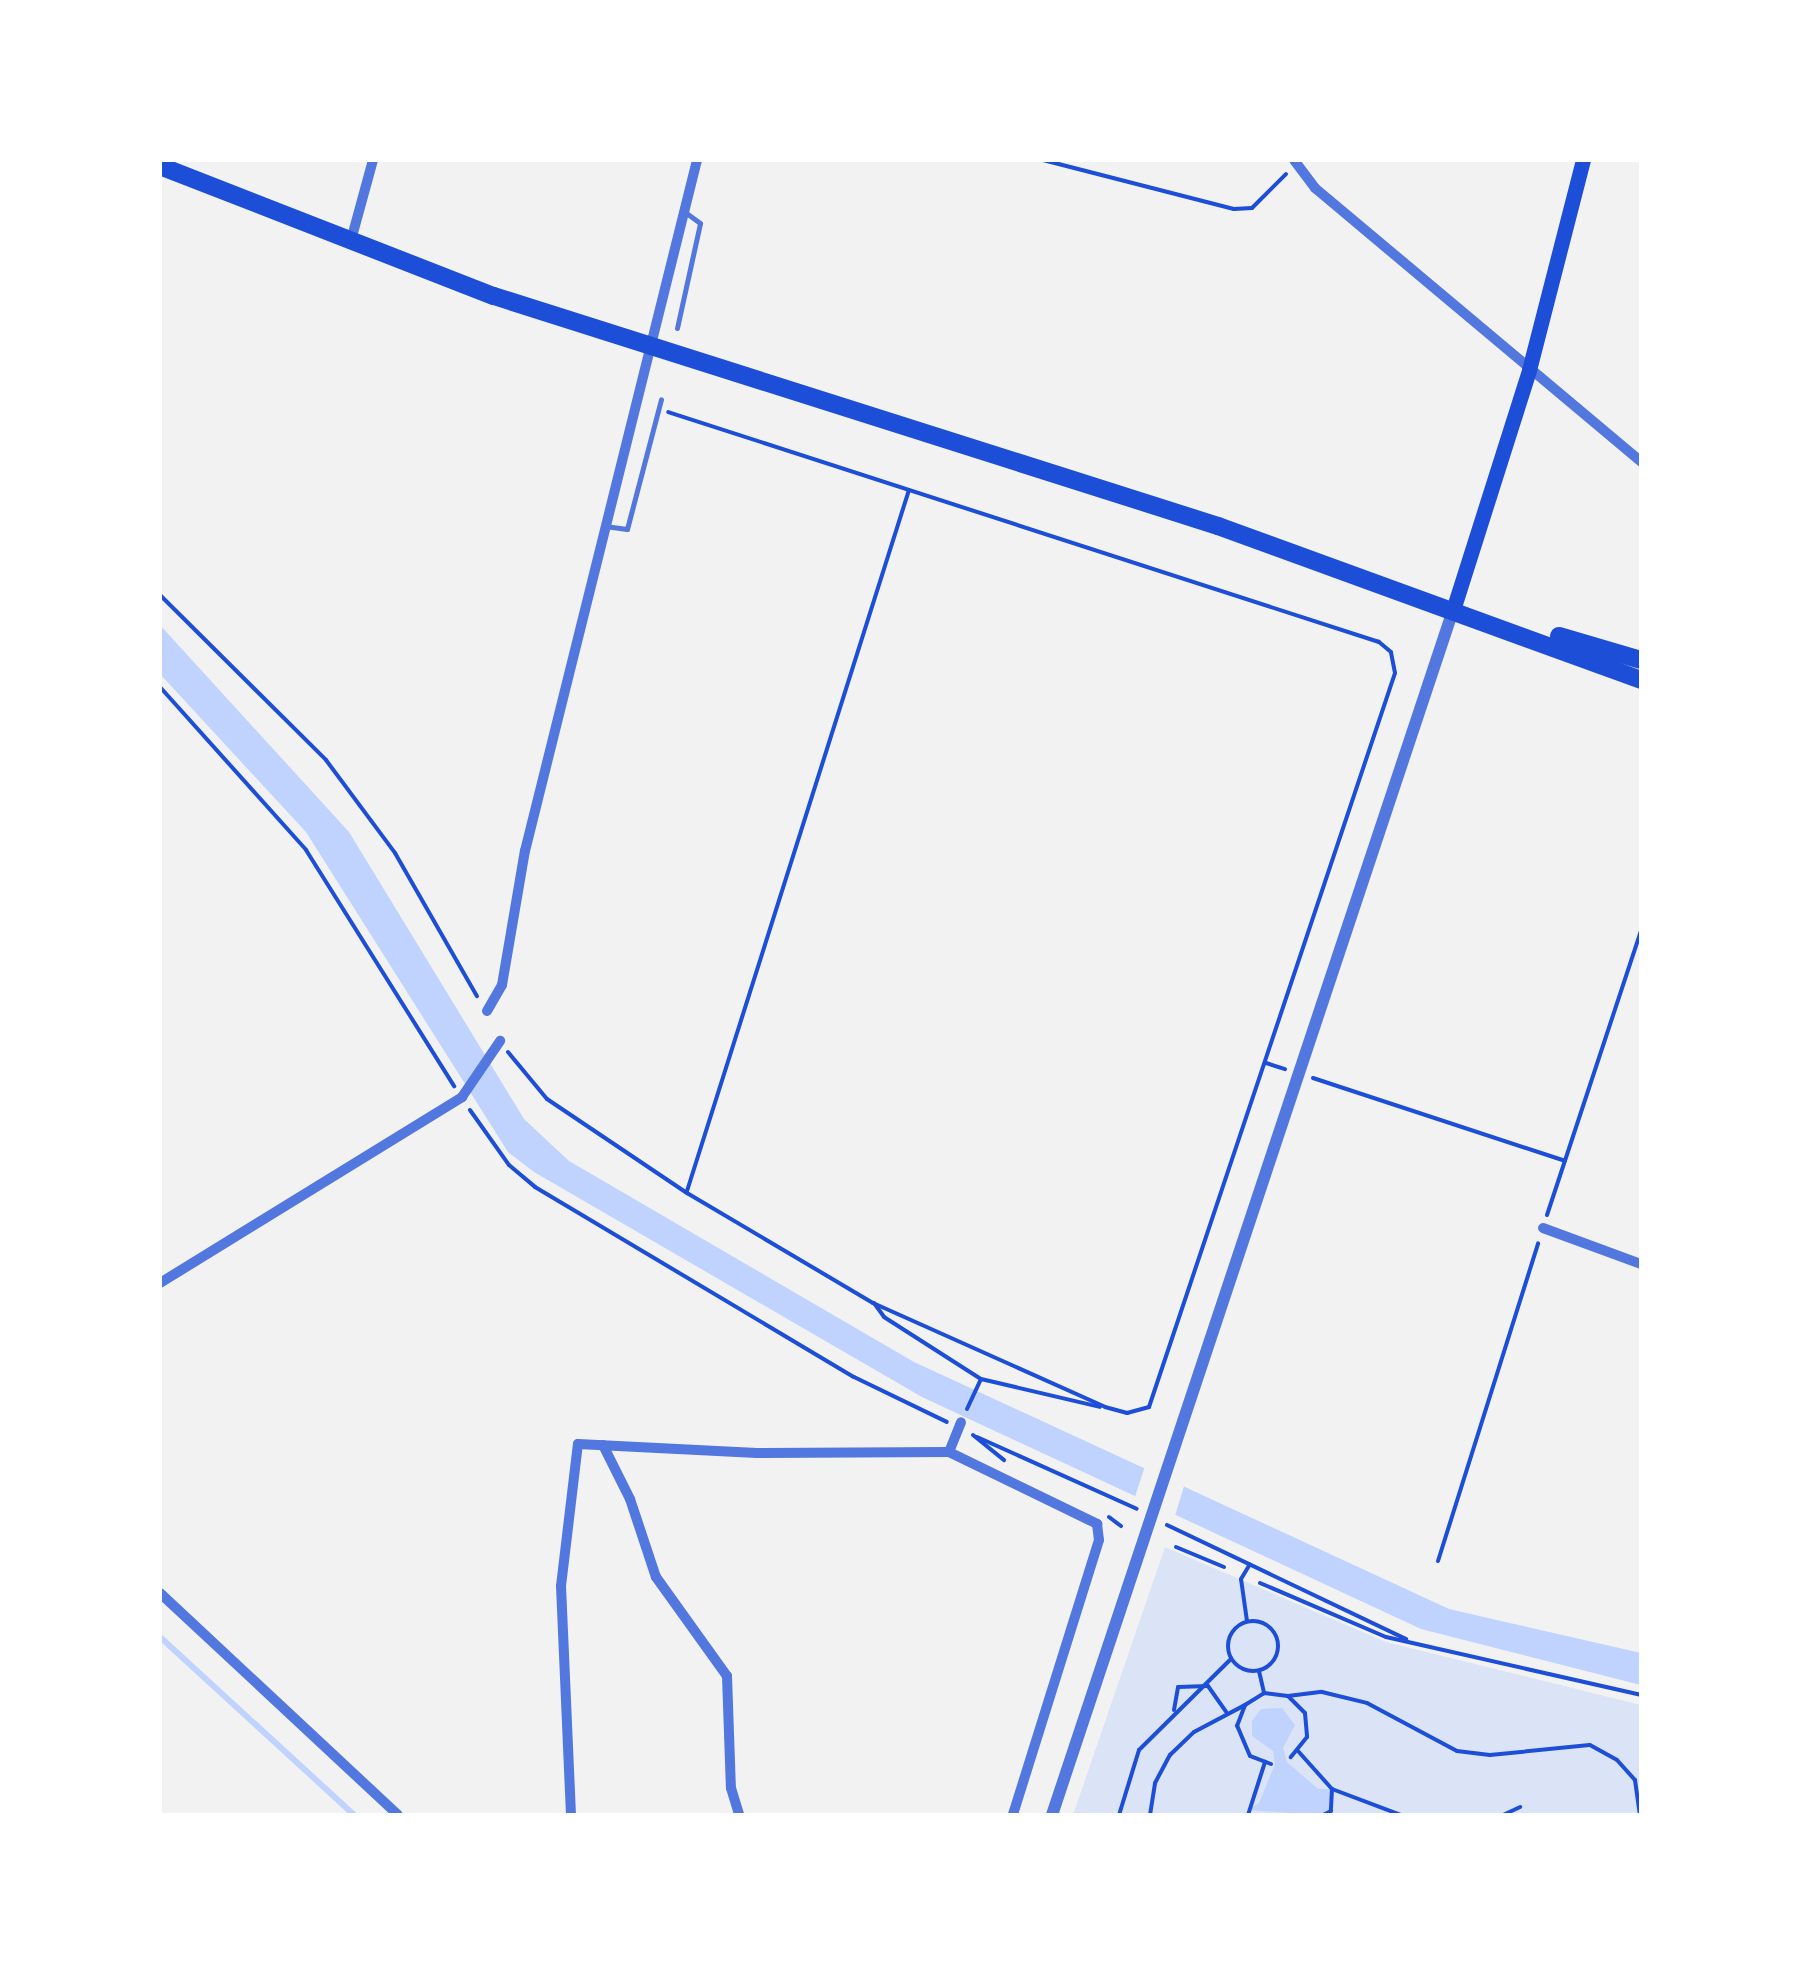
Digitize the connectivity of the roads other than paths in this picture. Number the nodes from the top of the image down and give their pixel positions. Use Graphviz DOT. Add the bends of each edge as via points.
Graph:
graph roads {
  1 [pos="373,160"];
  2 [pos="697,160"];
  3 [pos="1583,160"];
  4 [pos="1294,161"];
  5 [pos="160,166"];
  6 [pos="683,211"];
  7 [pos="350,244"];
  8 [pos="677,328"];
  9 [pos="650,346"];
  10 [pos="1528,370"];
  11 [pos="660,399"];
  12 [pos="1641,462"];
  13 [pos="605,526"];
  14 [pos="1452,610"];
  15 [pos="1475,617"];
  16 [pos="1641,660"];
  17 [pos="1641,680"];
  18 [pos="487,1011"];
  19 [pos="500,1041"];
  20 [pos="1542,1228"];
  21 [pos="1641,1264"];
  22 [pos="160,1283"];
  23 [pos="961,1422"];
  24 [pos="603,1445"];
  25 [pos="948,1452"];
  26 [pos="160,1593"];
  27 [pos="398,1815"];
  28 [pos="571,1815"];
  29 [pos="739,1815"];
  30 [pos="1013,1815"];
  31 [pos="1052,1815"];
  1 -- 7 [label="street"];
  2 -- 6 [label="street"];
  3 -- 10 [label="main road"];
  4 -- 10 [label="street" via="1315,188 1406,258"];
  5 -- 7 [label="highway"];
  6 -- 8 [label="lane" via="700,223"];
  6 -- 9 [label="street"];
  7 -- 9 [label="highway"];
  9 -- 13 [label="street"];
  9 -- 14 [label="highway" via="1218,526"];
  10 -- 12 [label="street"];
  10 -- 14 [label="main road"];
  11 -- 13 [label="lane" via="627,529"];
  13 -- 18 [label="street" via="525,851 502,985"];
  14 -- 15 [label="highway"];
  14 -- 31 [label="street" via="1165,1474 1144,1510"];
  15 -- 16 [label="highway"];
  15 -- 17 [label="highway"];
  19 -- 22 [label="street" via="468,1091"];
  20 -- 21 [label="street"];
  23 -- 25 [label="street"];
  24 -- 25 [label="street" via="757,1454"];
  24 -- 28 [label="street" via="578,1444 563,1541"];
  24 -- 29 [label="street" via="630,1498 656,1577 726,1676 731,1788"];
  25 -- 30 [label="street" via="1099,1528"];
  26 -- 27 [label="street"];
}
